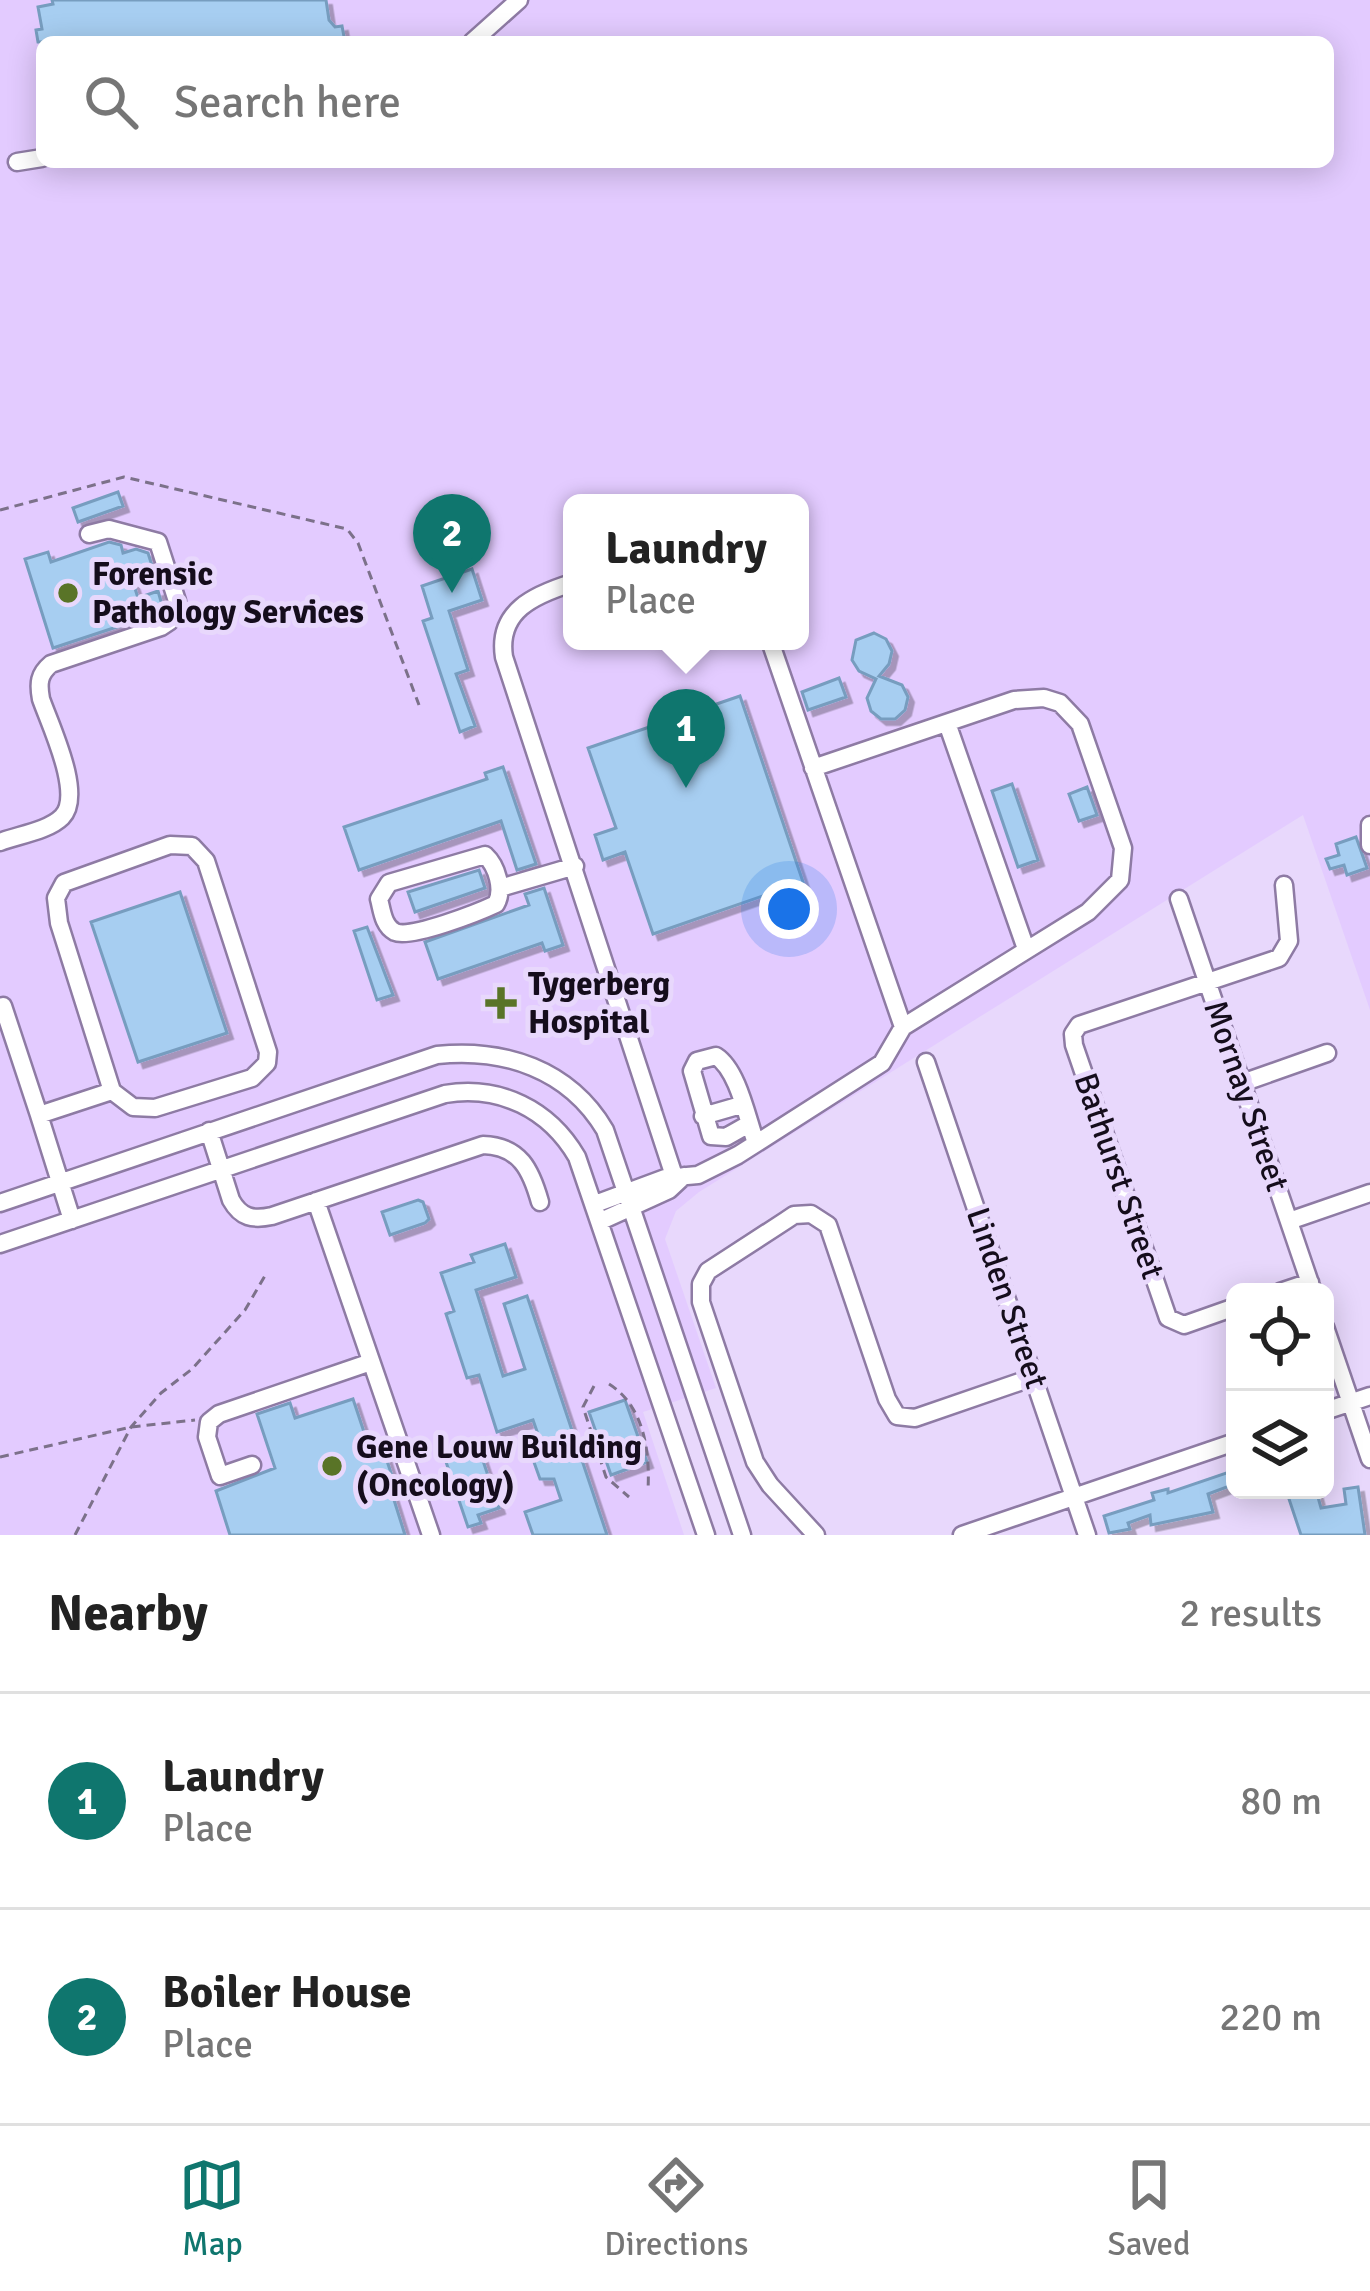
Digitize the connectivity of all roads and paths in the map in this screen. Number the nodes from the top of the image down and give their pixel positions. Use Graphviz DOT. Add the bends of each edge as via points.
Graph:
graph roads {
  1 [pos="519,0"];
  2 [pos="479,36"];
  3 [pos="36,159"];
  4 [pos="17,162"];
  5 [pos="0,510"];
  6 [pos="88,534"];
  7 [pos="563,587"];
  8 [pos="773,650"];
  9 [pos="419,705"];
  10 [pos="947,723"];
  11 [pos="813,767"];
  12 [pos="1370,825"];
  13 [pos="0,842"];
  14 [pos="1370,845"];
  15 [pos="574,866"];
  16 [pos="1285,885"];
  17 [pos="500,888"];
  18 [pos="1179,899"];
  19 [pos="1026,949"];
  20 [pos="1208,982"];
  21 [pos="3,1006"];
  22 [pos="903,1027"];
  23 [pos="1328,1053"];
  24 [pos="926,1062"];
  25 [pos="1242,1083"];
  26 [pos="112,1090"];
  27 [pos="741,1105"];
  28 [pos="40,1115"];
  29 [pos="703,1116"];
  30 [pos="749,1124"];
  31 [pos="208,1131"];
  32 [pos="756,1143"];
  33 [pos="221,1169"];
  34 [pos="679,1178"];
  35 [pos="61,1182"];
  36 [pos="1370,1193"];
  37 [pos="630,1200"];
  38 [pos="316,1202"];
  39 [pos="540,1202"];
  40 [pos="0,1203"];
  41 [pos="598,1212"];
  42 [pos="72,1220"];
  43 [pos="1289,1221"];
  44 [pos="0,1244"];
  45 [pos="266,1274"];
  46 [pos="1310,1283"];
  47 [pos="1226,1310"];
  48 [pos="1334,1353"];
  49 [pos="370,1362"];
  50 [pos="1034,1377"];
  51 [pos="609,1384"];
  52 [pos="594,1386"];
  53 [pos="1370,1396"];
  54 [pos="1351,1402"];
  55 [pos="1334,1408"];
  56 [pos="700,1417"];
  57 [pos="208,1422"];
  58 [pos="131,1427"];
  59 [pos="670,1427"];
  60 [pos="1226,1445"];
  61 [pos="0,1457"];
  62 [pos="1370,1460"];
  63 [pos="253,1466"];
  64 [pos="648,1490"];
  65 [pos="629,1497"];
  66 [pos="1074,1497"];
  67 [pos="74,1535"];
  68 [pos="431,1535"];
  69 [pos="706,1535"];
  70 [pos="742,1535"];
  71 [pos="816,1535"];
  72 [pos="962,1535"];
  73 [pos="1087,1535"];
  1 -- 2 [label="street"];
  3 -- 4 [label="street"];
  5 -- 9 [label="path" via="124,477 347,529"];
  6 -- 13 [label="street" via="109,529 158,542 175,612 161,627 42,672 38,685 70,804 48,826"];
  7 -- 15 [label="street" via="512,615 502,643"];
  8 -- 11 [label="street"];
  10 -- 11 [label="street"];
  10 -- 19 [label="street"];
  10 -- 19 [label="street" via="1030,697 1060,703 1080,724 1123,848 1120,880 1098,906"];
  11 -- 22 [label="street"];
  12 -- 14 [label="street"];
  15 -- 17 [label="street"];
  15 -- 34 [label="street"];
  16 -- 20 [label="street, Bathurst Street" via="1286,951"];
  17 -- 17 [label="street" via="493,906 405,934 386,923 379,899 396,879 479,856 491,861"];
  18 -- 20 [label="street, Mornay Street"];
  19 -- 22 [label="street"];
  20 -- 25 [label="street, Mornay Street"];
  20 -- 47 [label="street, Bathurst Street" via="1079,1025 1073,1040 1168,1318 1184,1325"];
  21 -- 28 [label="street"];
  22 -- 32 [label="street" via="882,1063"];
  23 -- 25 [label="street"];
  24 -- 50 [label="street, Linden Street"];
  25 -- 43 [label="street, Mornay Street"];
  26 -- 26 [label="street" via="133,1107 154,1108 253,1078 267,1063 206,861 192,846 170,845 58,889 59,923"];
  26 -- 28 [label="street"];
  27 -- 29 [label="street"];
  27 -- 29 [label="street" via="724,1060 704,1058 692,1071"];
  27 -- 30 [label="street"];
  28 -- 35 [label="street"];
  29 -- 30 [label="street" via="715,1138"];
  30 -- 32 [label="street"];
  31 -- 33 [label="street"];
  31 -- 35 [label="street"];
  31 -- 37 [label="street" via="437,1055 509,1057 542,1070 591,1109"];
  32 -- 34 [label="street"];
  33 -- 38 [label="street" via="237,1210 250,1218"];
  33 -- 41 [label="street" via="445,1094 484,1092 553,1124 578,1157"];
  33 -- 42 [label="street"];
  34 -- 37 [label="street"];
  35 -- 40 [label="street"];
  35 -- 42 [label="street"];
  36 -- 43 [label="street"];
  37 -- 41 [label="street"];
  37 -- 56 [label="street"];
  38 -- 39 [label="street" via="483,1144 519,1156"];
  38 -- 49 [label="street"];
  41 -- 59 [label="street"];
  42 -- 44 [label="street"];
  43 -- 46 [label="street, Mornay Street"];
  45 -- 58 [label="path" via="245,1310"];
  48 -- 54 [label="street"];
  49 -- 57 [label="street"];
  49 -- 68 [label="street"];
  50 -- 66 [label="street, Linden Street"];
  50 -- 71 [label="street" via="915,1418 897,1416 828,1225 811,1214 794,1215 712,1267 701,1302 755,1462"];
  51 -- 64 [label="path" via="630,1397 650,1456"];
  52 -- 65 [label="path" via="584,1407 606,1477"];
  53 -- 54 [label="street"];
  54 -- 55 [label="street"];
  54 -- 62 [label="street"];
  56 -- 59 [label="street"];
  56 -- 70 [label="street"];
  57 -- 58 [label="path"];
  57 -- 63 [label="street" via="213,1479"];
  58 -- 61 [label="path"];
  58 -- 67 [label="path"];
  59 -- 69 [label="street"];
  60 -- 66 [label="street"];
  66 -- 72 [label="street"];
  66 -- 73 [label="street, Linden Street"];
}
